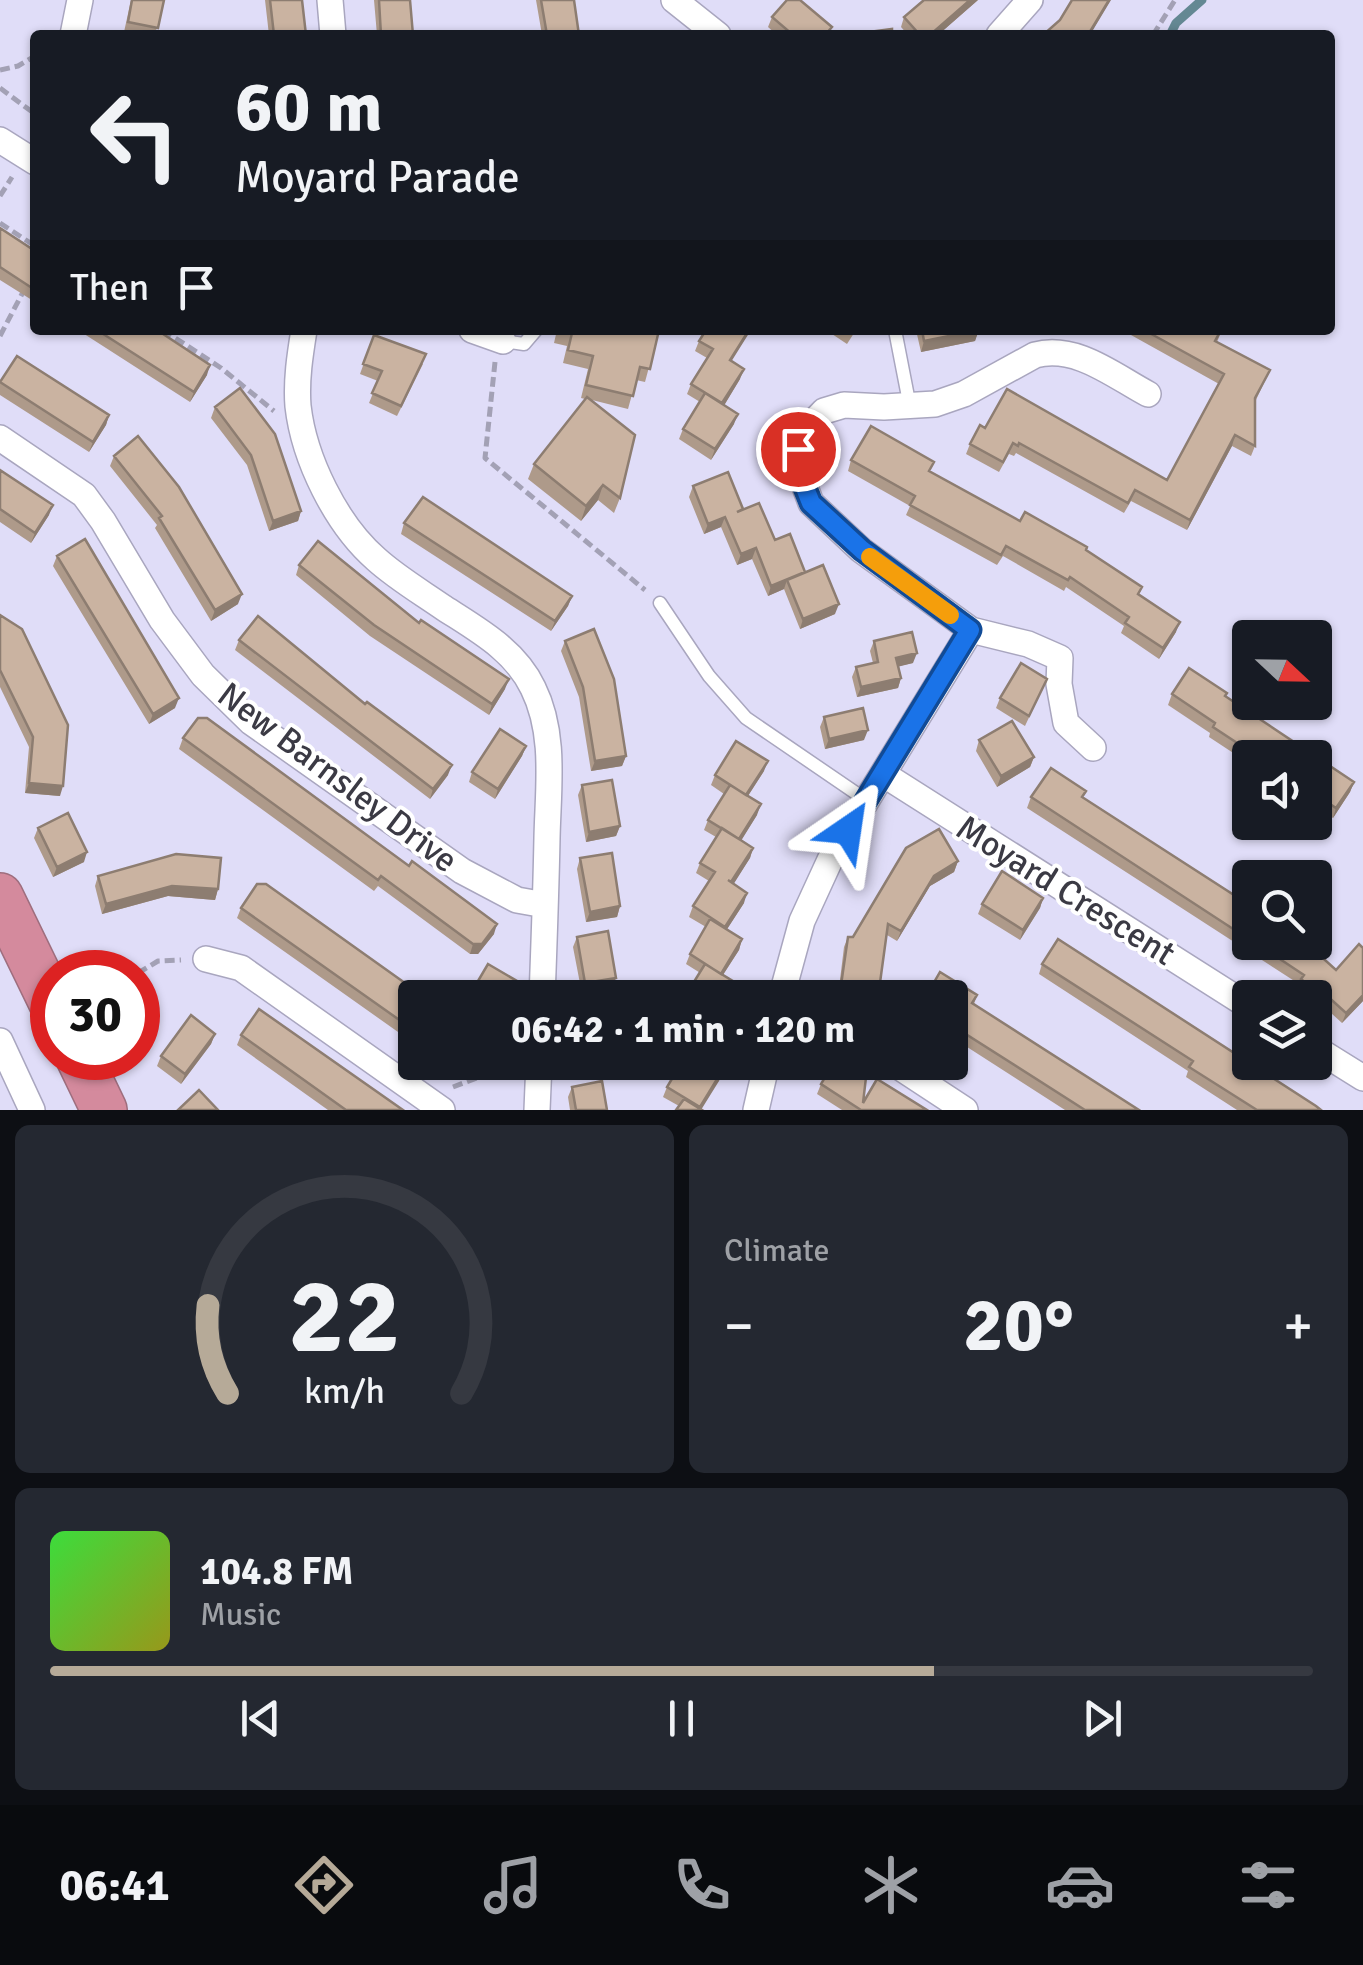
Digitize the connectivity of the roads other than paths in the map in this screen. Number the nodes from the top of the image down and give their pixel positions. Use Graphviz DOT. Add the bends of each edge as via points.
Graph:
graph roads {
  1 [pos="80,0"];
  2 [pos="330,0"];
  3 [pos="674,0"];
  4 [pos="1030,0"];
  5 [pos="74,30"];
  6 [pos="333,30"];
  7 [pos="712,30"];
  8 [pos="1003,30"];
  9 [pos="0,140"];
  10 [pos="30,159"];
  11 [pos="303,335"];
  12 [pos="486,335"];
  13 [pos="532,335"];
  14 [pos="896,335"];
  15 [pos="500,340"];
  16 [pos="1148,394"];
  17 [pos="910,406"];
  18 [pos="0,438"];
  19 [pos="660,603"];
  20 [pos="970,630"];
  21 [pos="1093,748"];
  22 [pos="883,774"];
  23 [pos="866,800"];
  24 [pos="0,896"];
  25 [pos="545,904"];
  26 [pos="30,958"];
  27 [pos="206,959"];
  28 [pos="543,980"];
  29 [pos="787,980"];
  30 [pos="1232,996"];
  31 [pos="0,1041"];
  32 [pos="1332,1059"];
  33 [pos="1363,1078"];
  34 [pos="90,1080"];
  35 [pos="538,1080"];
  36 [pos="763,1080"];
  37 [pos="919,1080"];
  38 [pos="432,1103"];
  39 [pos="32,1110"];
  40 [pos="104,1110"];
  41 [pos="537,1110"];
  42 [pos="756,1110"];
  43 [pos="965,1110"];
  1 -- 5 [label="street"];
  2 -- 6 [label="street"];
  3 -- 7 [label="street"];
  4 -- 8 [label="street"];
  9 -- 10 [label="street"];
  11 -- 25 [label="street" via="298,405 304,434 356,539 398,577 494,641 535,691 548,748"];
  12 -- 15 [label="street"];
  13 -- 15 [label="lane" via="524,344"];
  14 -- 17 [label="lane"];
  16 -- 17 [label="street" via="1080,357 1047,352 964,394"];
  17 -- 20 [label="street" via="824,411 804,432 796,465 811,503"];
  18 -- 25 [label="street, New Barnsley Drive" via="84,495 162,620 203,675 252,722 462,872 517,900"];
  19 -- 23 [label="lane" via="746,718"];
  20 -- 21 [label="street" via="1060,658 1066,723"];
  20 -- 22 [label="street"];
  22 -- 23 [label="street"];
  22 -- 30 [label="street, Moyard Crescent"];
  23 -- 29 [label="street" via="802,921"];
  24 -- 26 [label="highway"];
  25 -- 28 [label="street"];
  27 -- 38 [label="street" via="242,968"];
  31 -- 39 [label="street"];
  32 -- 33 [label="street"];
  34 -- 40 [label="highway"];
  35 -- 41 [label="street"];
  36 -- 42 [label="street"];
  37 -- 43 [label="street"];
}
